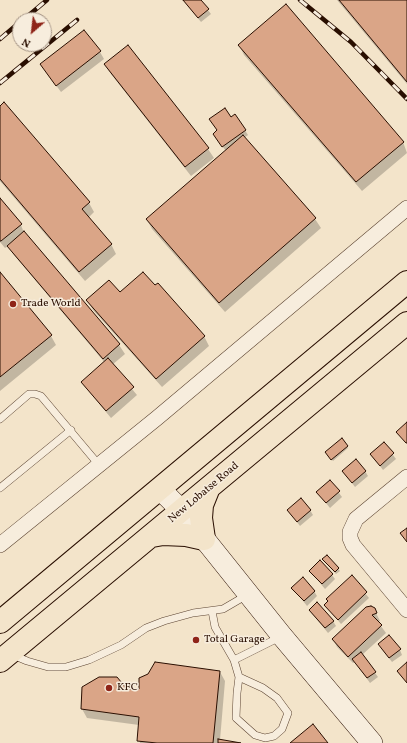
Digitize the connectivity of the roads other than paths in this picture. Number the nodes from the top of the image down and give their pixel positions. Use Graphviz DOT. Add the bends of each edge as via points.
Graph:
graph roads {
  1 [pos="407,208"];
  2 [pos="407,282"];
  3 [pos="407,323"];
  4 [pos="0,419"];
  5 [pos="71,430"];
  6 [pos="99,465"];
  7 [pos="407,477"];
  8 [pos="0,488"];
  9 [pos="160,489"];
  10 [pos="208,490"];
  11 [pos="182,511"];
  12 [pos="152,536"];
  13 [pos="204,539"];
  14 [pos="0,545"];
  15 [pos="249,594"];
  16 [pos="407,610"];
  17 [pos="212,611"];
  18 [pos="0,622"];
  19 [pos="282,636"];
  20 [pos="3,653"];
  21 [pos="234,660"];
  22 [pos="240,677"];
  23 [pos="372,743"];
  1 -- 6 [label="street"];
  2 -- 9 [label="main road"];
  3 -- 10 [label="main road, New Lobatse Road"];
  4 -- 5 [label="lane" via="29,394 35,394 41,396"];
  5 -- 6 [label="lane"];
  5 -- 8 [label="lane"];
  6 -- 14 [label="street"];
  7 -- 16 [label="street" via="356,519 350,532 353,544"];
  9 -- 11 [label="street"];
  9 -- 18 [label="main road"];
  10 -- 11 [label="main road, New Lobatse Road"];
  10 -- 13 [label="main road" via="202,505"];
  11 -- 12 [label="main road, New Lobatse Road"];
  11 -- 13 [label="street"];
  12 -- 13 [label="main road" via="186,535"];
  12 -- 20 [label="main road, New Lobatse Road"];
  13 -- 15 [label="street"];
  15 -- 17 [label="lane" via="223,609"];
  15 -- 19 [label="street"];
  17 -- 20 [label="lane" via="164,621 146,628 121,645 90,660 66,667 48,667"];
  17 -- 21 [label="lane" via="215,627"];
  19 -- 21 [label="lane"];
  19 -- 23 [label="street"];
  21 -- 22 [label="lane"];
  22 -- 22 [label="lane" via="277,698 288,713 282,729 274,736 265,738 255,735 236,718"];
}
